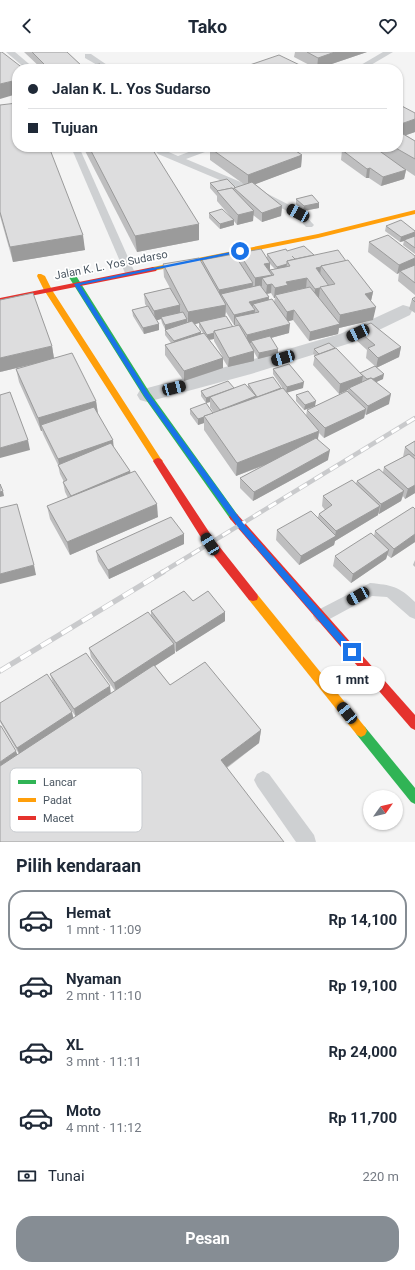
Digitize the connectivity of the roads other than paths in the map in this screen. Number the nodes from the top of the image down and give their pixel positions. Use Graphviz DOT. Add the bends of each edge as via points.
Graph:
graph roads {
  1 [pos="10,52"];
  2 [pos="388,52"];
  3 [pos="88,56"];
  4 [pos="25,64"];
  5 [pos="101,64"];
  6 [pos="367,64"];
  7 [pos="77,152"];
  8 [pos="161,152"];
  9 [pos="197,152"];
  10 [pos="178,159"];
  11 [pos="415,212"];
  12 [pos="309,224"];
  13 [pos="69,271"];
  14 [pos="130,273"];
  15 [pos="41,276"];
  16 [pos="76,284"];
  17 [pos="48,290"];
  18 [pos="0,300"];
  19 [pos="403,311"];
  20 [pos="147,395"];
  21 [pos="415,612"];
  22 [pos="321,616"];
  23 [pos="415,724"];
  24 [pos="263,780"];
  25 [pos="415,798"];
  26 [pos="307,842"];
  1 -- 4 [label="lane"];
  2 -- 6 [label="lane"];
  3 -- 5 [label="lane"];
  7 -- 14 [label="lane"];
  8 -- 10 [label="lane"];
  9 -- 10 [label="lane"];
  10 -- 12 [label="lane" via="261,194 298,213"];
  11 -- 14 [label="main road, Jalan K. L. Yos Sudarso" via="318,236"];
  13 -- 16 [label="main road"];
  14 -- 16 [label="main road, Jalan K. L. Yos Sudarso"];
  15 -- 17 [label="main road"];
  16 -- 17 [label="main road, Jalan K. L. Yos Sudarso"];
  16 -- 20 [label="main road"];
  17 -- 18 [label="main road, Jalan K. L. Yos Sudarso"];
  17 -- 25 [label="main road" via="210,544"];
  19 -- 20 [label="street" via="347,338"];
  20 -- 22 [label="main road" via="240,525"];
  21 -- 22 [label="lane" via="390,591 370,589"];
  22 -- 23 [label="main road"];
  24 -- 26 [label="lane"];
}
